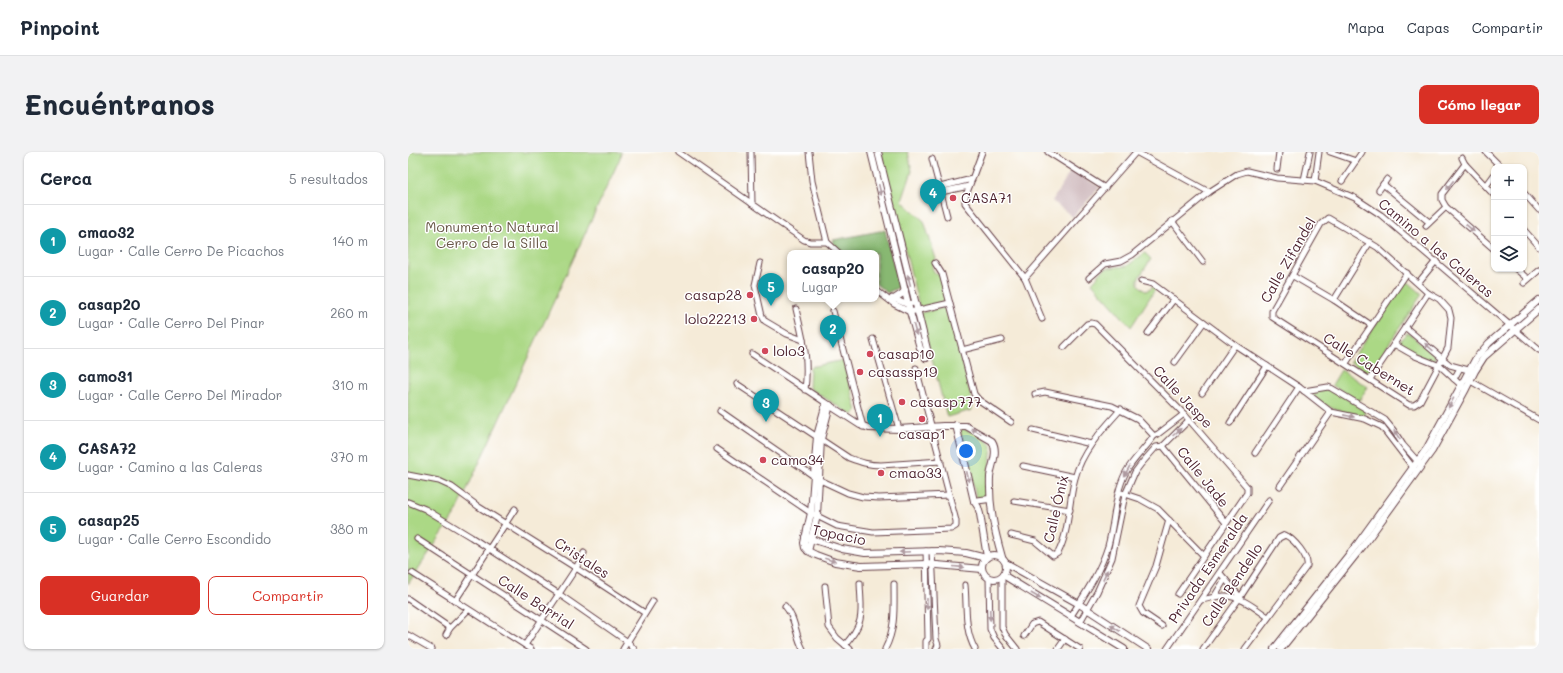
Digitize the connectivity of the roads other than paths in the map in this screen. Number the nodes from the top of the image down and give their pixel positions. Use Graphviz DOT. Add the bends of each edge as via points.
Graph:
graph roads {
  1 [pos="678,152"];
  2 [pos="751,152"];
  3 [pos="809,152"];
  4 [pos="871,152"];
  5 [pos="878,152"];
  6 [pos="982,152"];
  7 [pos="1048,152"];
  8 [pos="1136,152"];
  9 [pos="1279,152"];
  10 [pos="1310,152"];
  11 [pos="1319,152"];
  12 [pos="1330,152"];
  13 [pos="1362,152"];
  14 [pos="1486,152"];
  15 [pos="1462,158"];
  16 [pos="932,159"];
  17 [pos="1309,159"];
  18 [pos="1318,161"];
  19 [pos="1356,161"];
  20 [pos="1465,164"];
  21 [pos="1498,164"];
  22 [pos="1277,169"];
  23 [pos="972,179"];
  24 [pos="1387,179"];
  25 [pos="1491,179"];
  26 [pos="1304,180"];
  27 [pos="1315,181"];
  28 [pos="1342,182"];
  29 [pos="1383,184"];
  30 [pos="969,186"];
  31 [pos="1486,186"];
  32 [pos="1106,188"];
  33 [pos="941,190"];
  34 [pos="1379,190"];
  35 [pos="1209,192"];
  36 [pos="1491,192"];
  37 [pos="1527,196"];
  38 [pos="752,204"];
  39 [pos="1446,207"];
  40 [pos="1539,210"];
  41 [pos="947,216"];
  42 [pos="1172,221"];
  43 [pos="1527,233"];
  44 [pos="827,242"];
  45 [pos="1370,242"];
  46 [pos="1491,246"];
  47 [pos="1539,247"];
  48 [pos="836,250"];
  49 [pos="1436,261"];
  50 [pos="1203,262"];
  51 [pos="760,263"];
  52 [pos="935,263"];
  53 [pos="1518,272"];
  54 [pos="1538,272"];
  55 [pos="1406,273"];
  56 [pos="1293,276"];
  57 [pos="1025,278"];
  58 [pos="1088,278"];
  59 [pos="1141,281"];
  60 [pos="1418,282"];
  61 [pos="905,290"];
  62 [pos="879,292"];
  63 [pos="1428,293"];
  64 [pos="885,297"];
  65 [pos="894,298"];
  66 [pos="1174,299"];
  67 [pos="1334,300"];
  68 [pos="1539,300"];
  69 [pos="912,303"];
  70 [pos="950,303"];
  71 [pos="796,309"];
  72 [pos="1539,309"];
  73 [pos="917,310"];
  74 [pos="833,311"];
  75 [pos="910,312"];
  76 [pos="1271,316"];
  77 [pos="1042,319"];
  78 [pos="1204,322"];
  79 [pos="1371,325"];
  80 [pos="1405,327"];
  81 [pos="1513,328"];
  82 [pos="1148,333"];
  83 [pos="873,339"];
  84 [pos="803,340"];
  85 [pos="1002,340"];
  86 [pos="1394,344"];
  87 [pos="1235,345"];
  88 [pos="1064,347"];
  89 [pos="962,350"];
  90 [pos="1539,350"];
  91 [pos="752,354"];
  92 [pos="1443,359"];
  93 [pos="1175,362"];
  94 [pos="1346,363"];
  95 [pos="1267,366"];
  96 [pos="1440,366"];
  97 [pos="1454,367"];
  98 [pos="916,368"];
  99 [pos="1460,368"];
  100 [pos="1472,371"];
  101 [pos="1449,374"];
  102 [pos="1370,378"];
  103 [pos="1454,378"];
  104 [pos="1464,378"];
  105 [pos="1470,381"];
  106 [pos="737,384"];
  107 [pos="1460,386"];
  108 [pos="1299,387"];
  109 [pos="1466,389"];
  110 [pos="805,390"];
  111 [pos="1304,391"];
  112 [pos="1202,393"];
  113 [pos="1035,394"];
  114 [pos="828,404"];
  115 [pos="1121,409"];
  116 [pos="720,411"];
  117 [pos="1368,411"];
  118 [pos="1331,412"];
  119 [pos="1184,414"];
  120 [pos="1365,419"];
  121 [pos="1189,420"];
  122 [pos="1539,420"];
  123 [pos="1011,422"];
  124 [pos="1230,422"];
  125 [pos="956,425"];
  126 [pos="863,427"];
  127 [pos="933,427"];
  128 [pos="899,429"];
  129 [pos="1033,430"];
  130 [pos="1154,437"];
  131 [pos="819,438"];
  132 [pos="1091,444"];
  133 [pos="1164,444"];
  134 [pos="1156,447"];
  135 [pos="717,449"];
  136 [pos="1256,453"];
  137 [pos="941,461"];
  138 [pos="1419,463"];
  139 [pos="1023,466"];
  140 [pos="1415,470"];
  141 [pos="408,475"];
  142 [pos="813,475"];
  143 [pos="1075,477"];
  144 [pos="818,479"];
  145 [pos="1280,486"];
  146 [pos="1119,492"];
  147 [pos="949,495"];
  148 [pos="1125,495"];
  149 [pos="989,499"];
  150 [pos="1269,500"];
  151 [pos="974,501"];
  152 [pos="1014,501"];
  153 [pos="408,502"];
  154 [pos="515,509"];
  155 [pos="1070,510"];
  156 [pos="991,512"];
  157 [pos="980,514"];
  158 [pos="814,515"];
  159 [pos="1170,520"];
  160 [pos="1226,522"];
  161 [pos="505,523"];
  162 [pos="994,530"];
  163 [pos="983,532"];
  164 [pos="1011,535"];
  165 [pos="808,538"];
  166 [pos="417,539"];
  167 [pos="488,549"];
  168 [pos="929,551"];
  169 [pos="584,554"];
  170 [pos="1204,556"];
  171 [pos="986,557"];
  172 [pos="1002,557"];
  173 [pos="1006,563"];
  174 [pos="926,564"];
  175 [pos="933,565"];
  176 [pos="576,568"];
  177 [pos="982,569"];
  178 [pos="412,573"];
  179 [pos="1220,573"];
  180 [pos="472,575"];
  181 [pos="1002,576"];
  182 [pos="989,578"];
  183 [pos="1226,579"];
  184 [pos="860,583"];
  185 [pos="894,584"];
  186 [pos="965,585"];
  187 [pos="825,586"];
  188 [pos="927,586"];
  189 [pos="933,586"];
  190 [pos="1090,588"];
  191 [pos="1097,592"];
  192 [pos="559,594"];
  193 [pos="1178,594"];
  194 [pos="1214,597"];
  195 [pos="408,599"];
  196 [pos="1241,599"];
  197 [pos="1201,600"];
  198 [pos="455,601"];
  199 [pos="653,602"];
  200 [pos="1079,604"];
  201 [pos="785,606"];
  202 [pos="1087,609"];
  203 [pos="468,610"];
  204 [pos="645,614"];
  205 [pos="1071,616"];
  206 [pos="1268,617"];
  207 [pos="541,621"];
  208 [pos="1080,622"];
  209 [pos="1162,626"];
  210 [pos="450,628"];
  211 [pos="408,635"];
  212 [pos="446,635"];
  213 [pos="1024,636"];
  214 [pos="928,639"];
  215 [pos="936,639"];
  216 [pos="1065,639"];
  217 [pos="628,642"];
  218 [pos="525,645"];
  219 [pos="848,647"];
  220 [pos="1014,648"];
  221 [pos="432,649"];
  222 [pos="530,649"];
  223 [pos="586,649"];
  224 [pos="623,649"];
  225 [pos="634,649"];
  226 [pos="803,649"];
  227 [pos="885,649"];
  228 [pos="926,649"];
  229 [pos="936,649"];
  230 [pos="975,649"];
  231 [pos="1003,649"];
  232 [pos="1058,649"];
  233 [pos="1080,649"];
  234 [pos="1124,649"];
  235 [pos="1148,649"];
  236 [pos="1167,649"];
  237 [pos="1203,649"];
  238 [pos="1245,649"];
  239 [pos="1274,649"];
  240 [pos="1281,649"];
  1 -- 38 [label="street"];
  2 -- 38 [label="street"];
  3 -- 44 [label="street" via="812,181"];
  4 -- 61 [label="street, one-way"];
  69 -- 5 [label="street, one-way"];
  6 -- 23 [label="street"];
  7 -- 32 [label="street"];
  8 -- 32 [label="street"];
  8 -- 35 [label="street"];
  9 -- 22 [label="street"];
  10 -- 17 [label="street"];
  11 -- 18 [label="street"];
  12 -- 19 [label="street"];
  13 -- 19 [label="street"];
  14 -- 21 [label="street"];
  15 -- 20 [label="street"];
  16 -- 33 [label="street"];
  17 -- 18 [label="street"];
  17 -- 26 [label="street"];
  18 -- 27 [label="street"];
  19 -- 28 [label="street"];
  20 -- 31 [label="street"];
  20 -- 39 [label="street, one-way" via="1442,194"];
  23 -- 30 [label="street"];
  23 -- 33 [label="street"];
  24 -- 29 [label="street"];
  25 -- 31 [label="street"];
  26 -- 27 [label="street, Camino a las Caleras"];
  26 -- 35 [label="street, Camino a las Caleras" via="1277,178 1247,171 1237,174"];
  27 -- 49 [label="street, Camino a las Caleras" via="1355,198 1381,215"];
  29 -- 34 [label="street"];
  29 -- 39 [label="street" via="1427,224"];
  30 -- 33 [label="street"];
  30 -- 57 [label="street" via="965,198 968,208"];
  31 -- 36 [label="street"];
  32 -- 57 [label="street"];
  33 -- 41 [label="street"];
  35 -- 42 [label="street, Camino a las Caleras"];
  37 -- 40 [label="street"];
  38 -- 44 [label="street" via="806,241"];
  39 -- 46 [label="street, one-way"];
  42 -- 50 [label="street"];
  42 -- 58 [label="street, Camino a las Caleras" via="1132,255 1121,261 1105,264"];
  43 -- 47 [label="street"];
  44 -- 48 [label="street"];
  45 -- 55 [label="street"];
  45 -- 56 [label="street, Calle Zifandel" via="1328,218 1321,224"];
  45 -- 67 [label="street"];
  49 -- 60 [label="street"];
  49 -- 81 [label="street, Camino a las Caleras"];
  51 -- 84 [label="street" via="755,285 762,316 787,334"];
  52 -- 70 [label="street" via="942,274"];
  53 -- 54 [label="street" via="1526,281"];
  55 -- 60 [label="street"];
  55 -- 79 [label="street"];
  56 -- 67 [label="street"];
  56 -- 76 [label="street, Calle Zifandel"];
  57 -- 77 [label="street"];
  59 -- 66 [label="street" via="1153,284"];
  60 -- 63 [label="street"];
  61 -- 65 [label="street"];
  61 -- 69 [label="street"];
  62 -- 64 [label="street"];
  63 -- 80 [label="street"];
  63 -- 92 [label="street" via="1439,299 1450,313 1449,342"];
  64 -- 65 [label="street"];
  64 -- 75 [label="street"];
  65 -- 69 [label="street"];
  66 -- 78 [label="street"];
  66 -- 82 [label="street"];
  67 -- 79 [label="street"];
  68 -- 81 [label="street"];
  69 -- 73 [label="street"];
  69 -- 75 [label="street"];
  70 -- 73 [label="street"];
  70 -- 89 [label="street"];
  71 -- 84 [label="street"];
  72 -- 81 [label="street"];
  73 -- 75 [label="street"];
  75 -- 73 [label="street, one-way" via="920,348 926,358 928,349"];
  74 -- 126 [label="street"];
  76 -- 94 [label="street, Calle Cabernet"];
  78 -- 87 [label="street"];
  78 -- 93 [label="street"];
  79 -- 94 [label="street"];
  80 -- 86 [label="street"];
  92 -- 80 [label="street, one-way"];
  81 -- 90 [label="street, Camino a las Caleras"];
  81 -- 100 [label="street" via="1483,349"];
  83 -- 128 [label="street"];
  84 -- 110 [label="street" via="807,363"];
  85 -- 89 [label="street"];
  86 -- 96 [label="street"];
  86 -- 102 [label="street"];
  87 -- 95 [label="street"];
  87 -- 112 [label="street"];
  88 -- 119 [label="street, Calle Jaspe" via="1086,324 1095,324"];
  89 -- 123 [label="street" via="974,394"];
  91 -- 110 [label="street"];
  92 -- 96 [label="street"];
  92 -- 97 [label="street"];
  94 -- 102 [label="street, Calle Cabernet"];
  95 -- 108 [label="street"];
  95 -- 124 [label="street"];
  96 -- 101 [label="street"];
  96 -- 102 [label="street, Calle Cabernet" via="1420,401 1412,406"];
  97 -- 99 [label="street"];
  97 -- 101 [label="street"];
  98 -- 127 [label="street"];
  99 -- 100 [label="street"];
  99 -- 103 [label="street"];
  100 -- 104 [label="street"];
  100 -- 105 [label="street"];
  101 -- 103 [label="street"];
  103 -- 107 [label="street"];
  104 -- 105 [label="street"];
  104 -- 107 [label="street"];
  105 -- 109 [label="street"];
  105 -- 122 [label="street"];
  106 -- 131 [label="street"];
  107 -- 109 [label="street"];
  107 -- 138 [label="street, one-way"];
  108 -- 111 [label="street"];
  108 -- 136 [label="street"];
  109 -- 138 [label="street" via="1437,443"];
  110 -- 114 [label="street"];
  111 -- 117 [label="street" via="1328,387"];
  111 -- 118 [label="street"];
  113 -- 115 [label="street, Calle Jade" via="1045,392"];
  114 -- 126 [label="street"];
  114 -- 131 [label="street"];
  115 -- 130 [label="street, Calle Jade" via="1138,419"];
  115 -- 132 [label="street, Calle Ónix"];
  116 -- 142 [label="street"];
  117 -- 120 [label="street"];
  138 -- 117 [label="street, one-way" via="1389,424"];
  118 -- 120 [label="street, one-way"];
  118 -- 145 [label="street"];
  119 -- 121 [label="street, Calle Jaspe"];
  119 -- 130 [label="street"];
  120 -- 140 [label="street" via="1382,427"];
  133 -- 121 [label="street, one-way"];
  121 -- 160 [label="street, Calle Jaspe" via="1245,483 1248,490"];
  125 -- 127 [label="street"];
  149 -- 125 [label="street, one-way" via="994,443 966,426"];
  125 -- 151 [label="street, one-way"];
  126 -- 128 [label="street"];
  127 -- 128 [label="street"];
  127 -- 137 [label="street"];
  129 -- 132 [label="street"];
  130 -- 133 [label="street, Calle Jade" via="1163,436"];
  130 -- 134 [label="street, Calle Jade"];
  130 -- 146 [label="street, one-way" via="1126,471"];
  131 -- 137 [label="street" via="849,458 870,465"];
  131 -- 142 [label="street"];
  131 -- 144 [label="street"];
  132 -- 143 [label="street, Calle Ónix"];
  133 -- 134 [label="street"];
  133 -- 160 [label="street, Calle Jade"];
  134 -- 148 [label="street" via="1135,472"];
  135 -- 158 [label="street"];
  137 -- 147 [label="street"];
  138 -- 140 [label="street"];
  139 -- 143 [label="street"];
  140 -- 239 [label="street"];
  140 -- 240 [label="street" via="1363,546"];
  141 -- 161 [label="street, Cristales" via="446,484"];
  142 -- 144 [label="street"];
  142 -- 158 [label="street"];
  143 -- 155 [label="street, Calle Ónix"];
  144 -- 147 [label="street" via="864,498"];
  144 -- 158 [label="street" via="819,496"];
  146 -- 148 [label="street"];
  146 -- 190 [label="street" via="1108,546"];
  147 -- 158 [label="street" via="956,521 956,526 951,529 859,531 837,526"];
  148 -- 159 [label="street" via="1152,505"];
  191 -- 148 [label="street, one-way" via="1112,558"];
  149 -- 151 [label="street"];
  149 -- 156 [label="street"];
  150 -- 179 [label="street, Privada Esmeralda"];
  151 -- 157 [label="street"];
  152 -- 155 [label="street"];
  153 -- 167 [label="street" via="425,509"];
  154 -- 161 [label="street"];
  155 -- 164 [label="street, Calle Ónix" via="1064,539 1056,556 1035,541"];
  156 -- 157 [label="street"];
  156 -- 162 [label="street"];
  157 -- 163 [label="street"];
  158 -- 165 [label="street"];
  159 -- 170 [label="street"];
  159 -- 209 [label="street" via="1140,608"];
  160 -- 170 [label="street"];
  161 -- 167 [label="street"];
  161 -- 176 [label="street, Cristales"];
  162 -- 163 [label="street"];
  162 -- 172 [label="street"];
  163 -- 171 [label="street"];
  168 -- 165 [label="street, Topacio, one-way" via="865,553"];
  165 -- 174 [label="street, Topacio, one-way" via="808,551 835,562 861,566"];
  166 -- 180 [label="street, Calle Barrial"];
  167 -- 180 [label="street"];
  167 -- 192 [label="street"];
  168 -- 171 [label="street, Topacio"];
  168 -- 174 [label="street"];
  168 -- 175 [label="street"];
  169 -- 176 [label="street"];
  170 -- 193 [label="street"];
  171 -- 172 [label="street" via="995,554"];
  171 -- 177 [label="street"];
  172 -- 173 [label="street"];
  173 -- 181 [label="street" via="1007,568"];
  173 -- 200 [label="street"];
  174 -- 175 [label="street, Topacio"];
  174 -- 188 [label="street"];
  175 -- 177 [label="street, Topacio, one-way"];
  175 -- 189 [label="street"];
  176 -- 192 [label="street"];
  176 -- 204 [label="street, Cristales"];
  177 -- 182 [label="street"];
  178 -- 198 [label="street"];
  179 -- 183 [label="street"];
  179 -- 197 [label="street, Privada Esmeralda"];
  180 -- 198 [label="street"];
  180 -- 207 [label="street, Calle Barrial"];
  181 -- 182 [label="street"];
  181 -- 205 [label="street, one-way"];
  181 -- 220 [label="street" via="1002,627"];
  182 -- 231 [label="street, one-way" via="990,629"];
  183 -- 194 [label="street"];
  183 -- 196 [label="street"];
  184 -- 219 [label="street" via="861,620"];
  185 -- 227 [label="street" via="894,623"];
  186 -- 230 [label="street" via="969,637"];
  187 -- 219 [label="street" via="829,627"];
  188 -- 189 [label="street"];
  188 -- 214 [label="street, one-way"];
  189 -- 215 [label="street"];
  190 -- 191 [label="street"];
  190 -- 200 [label="street"];
  191 -- 202 [label="street"];
  192 -- 207 [label="street"];
  192 -- 217 [label="street"];
  194 -- 196 [label="street"];
  194 -- 197 [label="street"];
  195 -- 210 [label="street"];
  196 -- 206 [label="street"];
  196 -- 206 [label="street, Calle Bendello" via="1278,538 1282,535 1290,538 1306,558 1308,566"];
  196 -- 237 [label="street, Calle Bendello"];
  197 -- 236 [label="street, Privada Esmeralda"];
  198 -- 203 [label="street"];
  199 -- 204 [label="street"];
  200 -- 202 [label="street"];
  200 -- 205 [label="street"];
  201 -- 226 [label="street" via="791,614 795,632"];
  202 -- 208 [label="street"];
  235 -- 202 [label="street, one-way"];
  203 -- 210 [label="street"];
  203 -- 218 [label="street"];
  204 -- 217 [label="street"];
  205 -- 208 [label="street"];
  206 -- 238 [label="street"];
  207 -- 218 [label="street"];
  207 -- 223 [label="street, Calle Barrial"];
  208 -- 234 [label="street"];
  210 -- 212 [label="street"];
  211 -- 221 [label="street"];
  213 -- 216 [label="street" via="1034,622 1038,622"];
  214 -- 215 [label="street"];
  214 -- 228 [label="street"];
  215 -- 229 [label="street"];
  216 -- 232 [label="street"];
  216 -- 233 [label="street"];
  217 -- 224 [label="street"];
  217 -- 225 [label="street"];
  218 -- 222 [label="street"];
}
